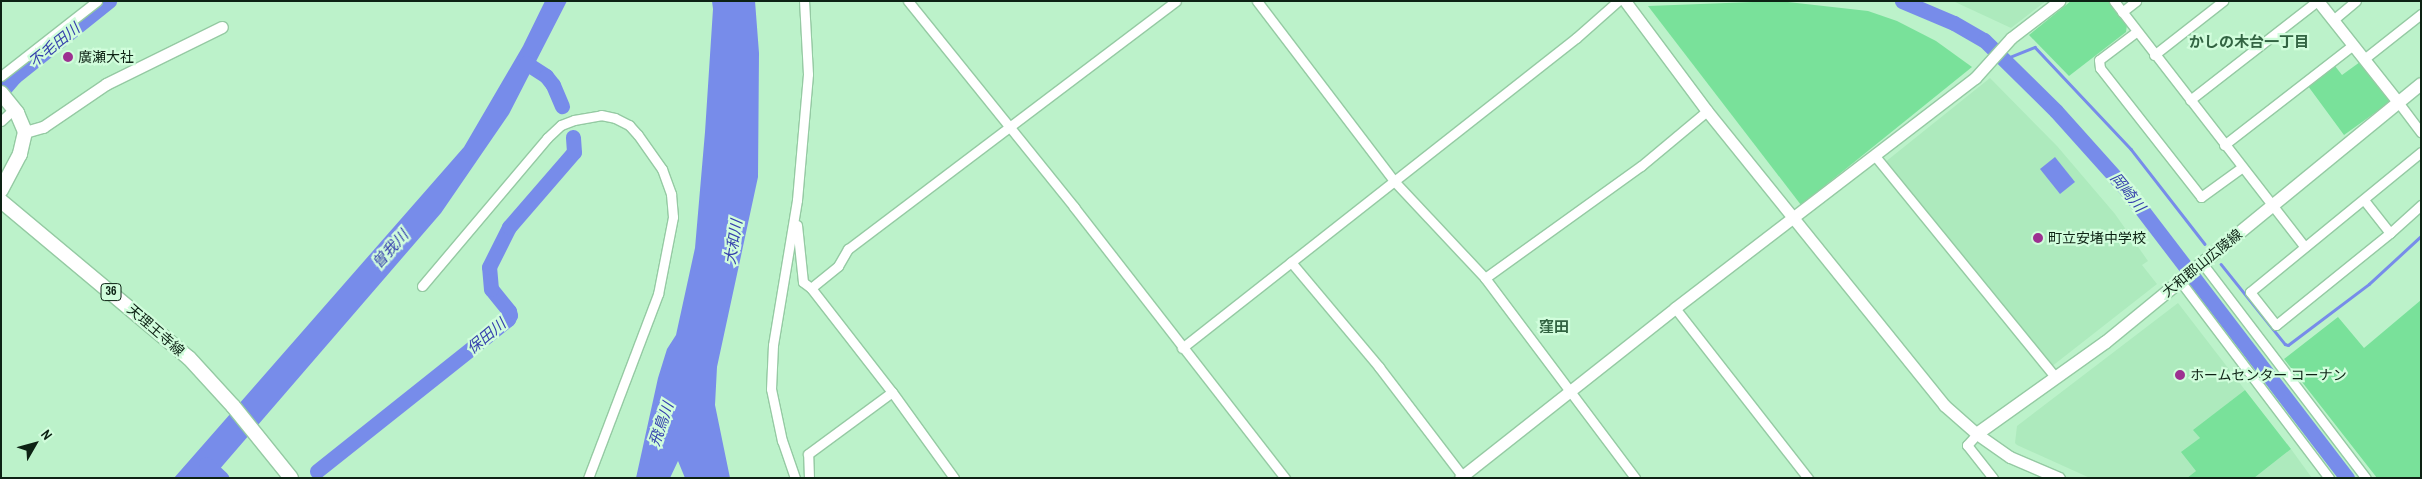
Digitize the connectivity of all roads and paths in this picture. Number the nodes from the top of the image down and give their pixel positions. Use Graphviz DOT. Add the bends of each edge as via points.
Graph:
graph roads {
  1 [pos="97,1"];
  2 [pos="804,1"];
  3 [pos="908,1"];
  4 [pos="1176,1"];
  5 [pos="1257,1"];
  6 [pos="1618,1"];
  7 [pos="1625,1"];
  8 [pos="2059,1"];
  9 [pos="2114,1"];
  10 [pos="2136,1"];
  11 [pos="2223,1"];
  12 [pos="2318,1"];
  13 [pos="2356,1"];
  14 [pos="2122,12"];
  15 [pos="2421,14"];
  16 [pos="2332,20"];
  17 [pos="222,28"];
  18 [pos="2136,32"];
  19 [pos="2353,45"];
  20 [pos="2154,55"];
  21 [pos="2364,59"];
  22 [pos="1,76"];
  23 [pos="2421,84"];
  24 [pos="3,95"];
  25 [pos="2190,100"];
  26 [pos="2398,102"];
  27 [pos="14,109"];
  28 [pos="1706,111"];
  29 [pos="1,121"];
  30 [pos="1008,127"];
  31 [pos="25,132"];
  32 [pos="2421,132"];
  33 [pos="2224,145"];
  34 [pos="2421,152"];
  35 [pos="1875,156"];
  36 [pos="2241,168"];
  37 [pos="1394,181"];
  38 [pos="1,190"];
  39 [pos="797,200"];
  40 [pos="2364,200"];
  41 [pos="1,201"];
  42 [pos="2421,205"];
  43 [pos="2272,206"];
  44 [pos="1794,218"];
  45 [pos="2390,234"];
  46 [pos="2305,247"];
  47 [pos="1291,262"];
  48 [pos="2202,263"];
  49 [pos="1485,278"];
  50 [pos="2180,281"];
  51 [pos="422,286"];
  52 [pos="811,288"];
  53 [pos="1675,308"];
  54 [pos="1182,348"];
  55 [pos="2056,378"];
  56 [pos="892,392"];
  57 [pos="1569,392"];
  58 [pos="1977,434"];
  59 [pos="1462,477"];
  60 [pos="291,478"];
  61 [pos="588,478"];
  62 [pos="795,478"];
  63 [pos="809,478"];
  64 [pos="954,478"];
  65 [pos="1285,478"];
  66 [pos="1635,478"];
  67 [pos="1808,478"];
  68 [pos="1993,478"];
  69 [pos="2059,478"];
  70 [pos="2329,478"];
  71 [pos="2366,478"];
  1 -- 22 [label="street"];
  2 -- 39 [label="street" via="808,74"];
  3 -- 30 [label="street"];
  4 -- 30 [label="street"];
  5 -- 37 [label="street"];
  6 -- 37 [label="street" via="1576,38"];
  7 -- 28 [label="street"];
  8 -- 35 [label="street" via="2007,42 1975,78"];
  9 -- 14 [label="street"];
  10 -- 14 [label="street"];
  11 -- 20 [label="street"];
  12 -- 16 [label="street"];
  12 -- 25 [label="street"];
  13 -- 16 [label="street"];
  14 -- 18 [label="street"];
  15 -- 21 [label="street"];
  16 -- 19 [label="street"];
  17 -- 31 [label="street" via="106,84 43,127"];
  18 -- 20 [label="street"];
  18 -- 36 [label="street" via="2099,60 2100,68 2201,197"];
  19 -- 21 [label="street"];
  19 -- 33 [label="street"];
  20 -- 25 [label="street"];
  21 -- 26 [label="street"];
  23 -- 26 [label="main road, 大和郡山広陵線"];
  24 -- 27 [label="main road"];
  25 -- 33 [label="street"];
  26 -- 32 [label="street"];
  26 -- 43 [label="main road, 大和郡山広陵線"];
  27 -- 29 [label="street"];
  27 -- 31 [label="main road" via="23,122"];
  28 -- 44 [label="street"];
  28 -- 49 [label="street" via="1641,166"];
  30 -- 52 [label="street" via="848,249 838,266"];
  30 -- 54 [label="street"];
  31 -- 38 [label="main road" via="20,154"];
  33 -- 36 [label="street"];
  34 -- 40 [label="street"];
  35 -- 44 [label="street"];
  35 -- 55 [label="street"];
  36 -- 43 [label="street"];
  37 -- 47 [label="street"];
  37 -- 49 [label="street"];
  39 -- 52 [label="street" via="803,282"];
  39 -- 62 [label="street" via="773,345 771,389 782,441"];
  40 -- 45 [label="street"];
  40 -- 46 [label="street"];
  41 -- 60 [label="main road, 天理王寺線 / 36" via="164,337 216,387"];
  42 -- 45 [label="street"];
  43 -- 46 [label="street"];
  43 -- 48 [label="main road, 大和郡山広陵線"];
  44 -- 53 [label="street"];
  44 -- 58 [label="street" via="1930,387"];
  45 -- 46 [label="street" via="2276,324 2250,292"];
  47 -- 54 [label="street"];
  47 -- 59 [label="street" via="1379,367"];
  48 -- 50 [label="main road, 大和郡山広陵線"];
  48 -- 71 [label="street"];
  49 -- 57 [label="street"];
  50 -- 55 [label="main road, 大和郡山広陵線"];
  50 -- 70 [label="street"];
  51 -- 61 [label="street" via="561,125 601,115 615,118 634,130 662,169 671,194 673,218 658,294"];
  52 -- 56 [label="street"];
  53 -- 57 [label="street"];
  53 -- 67 [label="street"];
  54 -- 65 [label="street"];
  55 -- 58 [label="main road, 大和郡山広陵線"];
  56 -- 63 [label="street" via="808,454"];
  56 -- 64 [label="street"];
  57 -- 59 [label="street"];
  57 -- 66 [label="street"];
  58 -- 68 [label="street" via="1967,445"];
  58 -- 69 [label="street" via="2010,457"];
}
